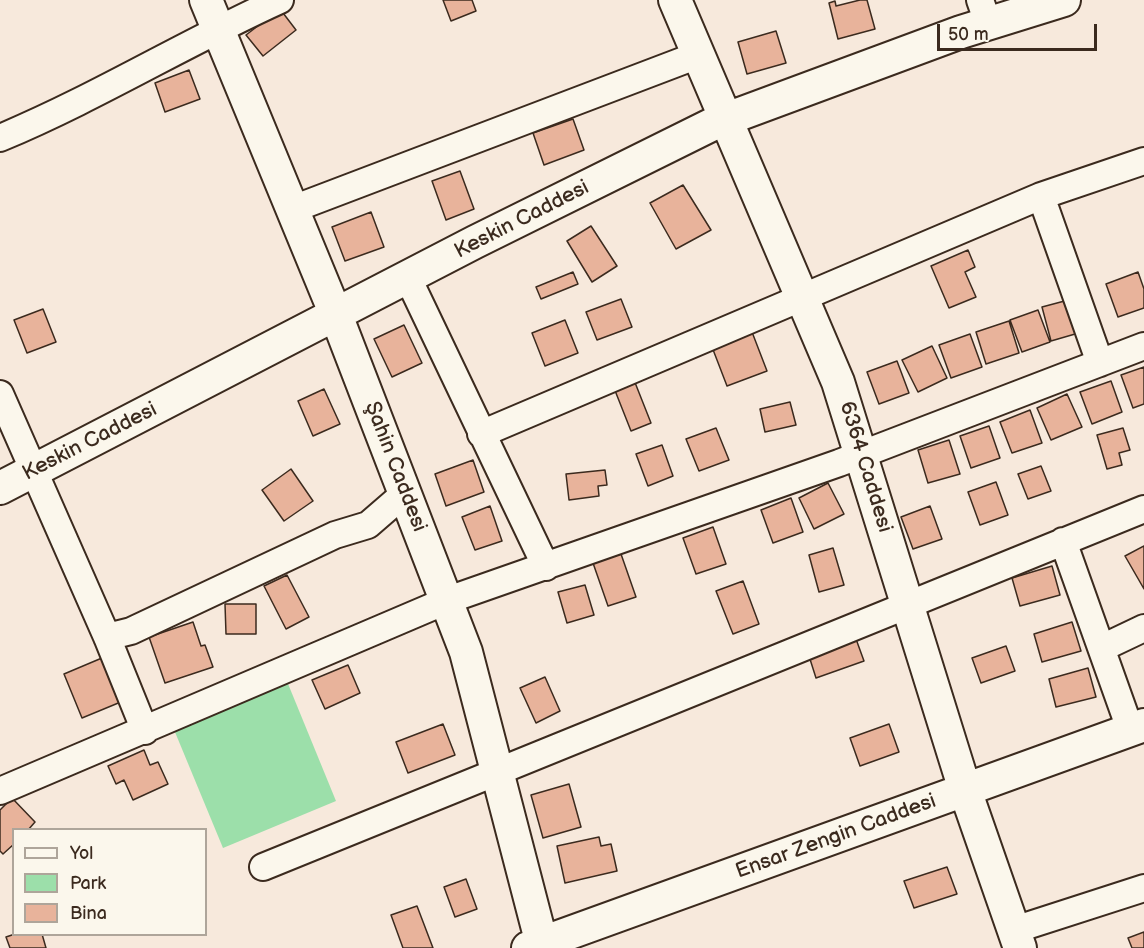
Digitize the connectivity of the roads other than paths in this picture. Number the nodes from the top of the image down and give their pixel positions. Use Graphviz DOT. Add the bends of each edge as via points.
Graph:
graph roads {
  1 [pos="280,0"];
  2 [pos="675,0"];
  3 [pos="1064,0"];
  4 [pos="984,11"];
  5 [pos="212,14"];
  6 [pos="698,54"];
  7 [pos="726,120"];
  8 [pos="0,138"];
  9 [pos="1144,161"];
  10 [pos="1041,196"];
  11 [pos="293,209"];
  12 [pos="408,278"];
  13 [pos="802,297"];
  14 [pos="336,315"];
  15 [pos="1144,346"];
  16 [pos="1100,363"];
  17 [pos="0,394"];
  18 [pos="481,434"];
  19 [pos="861,455"];
  20 [pos="32,471"];
  21 [pos="0,488"];
  22 [pos="405,493"];
  23 [pos="1144,509"];
  24 [pos="1064,541"];
  25 [pos="546,567"];
  26 [pos="448,600"];
  27 [pos="908,604"];
  28 [pos="1144,628"];
  29 [pos="107,637"];
  30 [pos="1102,648"];
  31 [pos="1137,727"];
  32 [pos="145,731"];
  33 [pos="498,771"];
  34 [pos="2,786"];
  35 [pos="965,790"];
  36 [pos="263,867"];
  37 [pos="1144,888"];
  38 [pos="1017,939"];
  39 [pos="538,946"];
  1 -- 5 [label="street"];
  2 -- 6 [label="street, 6364 Caddesi"];
  3 -- 4 [label="street, Keskin Caddesi"];
  4 -- 7 [label="street, Keskin Caddesi"];
  5 -- 8 [label="street" via="44,119"];
  5 -- 11 [label="street, Şahin Caddesi"];
  6 -- 7 [label="street, 6364 Caddesi"];
  6 -- 11 [label="street"];
  7 -- 12 [label="street, Keskin Caddesi"];
  7 -- 13 [label="street, 6364 Caddesi"];
  9 -- 10 [label="street"];
  10 -- 13 [label="street"];
  10 -- 16 [label="street"];
  11 -- 14 [label="street, Şahin Caddesi"];
  12 -- 14 [label="street, Keskin Caddesi"];
  12 -- 18 [label="street"];
  13 -- 18 [label="street"];
  13 -- 19 [label="street, 6364 Caddesi" via="838,382"];
  14 -- 20 [label="street, Keskin Caddesi"];
  14 -- 22 [label="street, Şahin Caddesi"];
  15 -- 16 [label="street"];
  16 -- 19 [label="street"];
  17 -- 20 [label="street"];
  18 -- 25 [label="street"];
  19 -- 25 [label="street"];
  19 -- 27 [label="street, 6364 Caddesi"];
  20 -- 21 [label="street, Keskin Caddesi"];
  20 -- 29 [label="street"];
  22 -- 26 [label="street, Şahin Caddesi"];
  22 -- 29 [label="street" via="368,525 335,535 131,631"];
  23 -- 24 [label="street"];
  24 -- 27 [label="street"];
  24 -- 30 [label="street"];
  25 -- 26 [label="street"];
  26 -- 32 [label="street"];
  26 -- 33 [label="street, Şahin Caddesi"];
  27 -- 33 [label="street"];
  27 -- 35 [label="street, 6364 Caddesi"];
  28 -- 30 [label="street"];
  29 -- 32 [label="street"];
  30 -- 31 [label="street"];
  31 -- 35 [label="street, Ensar Zengin Caddesi"];
  32 -- 34 [label="street"];
  33 -- 36 [label="street"];
  33 -- 39 [label="street, Şahin Caddesi"];
  35 -- 38 [label="street, 6364 Caddesi"];
  35 -- 39 [label="street, Ensar Zengin Caddesi"];
  37 -- 38 [label="street"];
}
